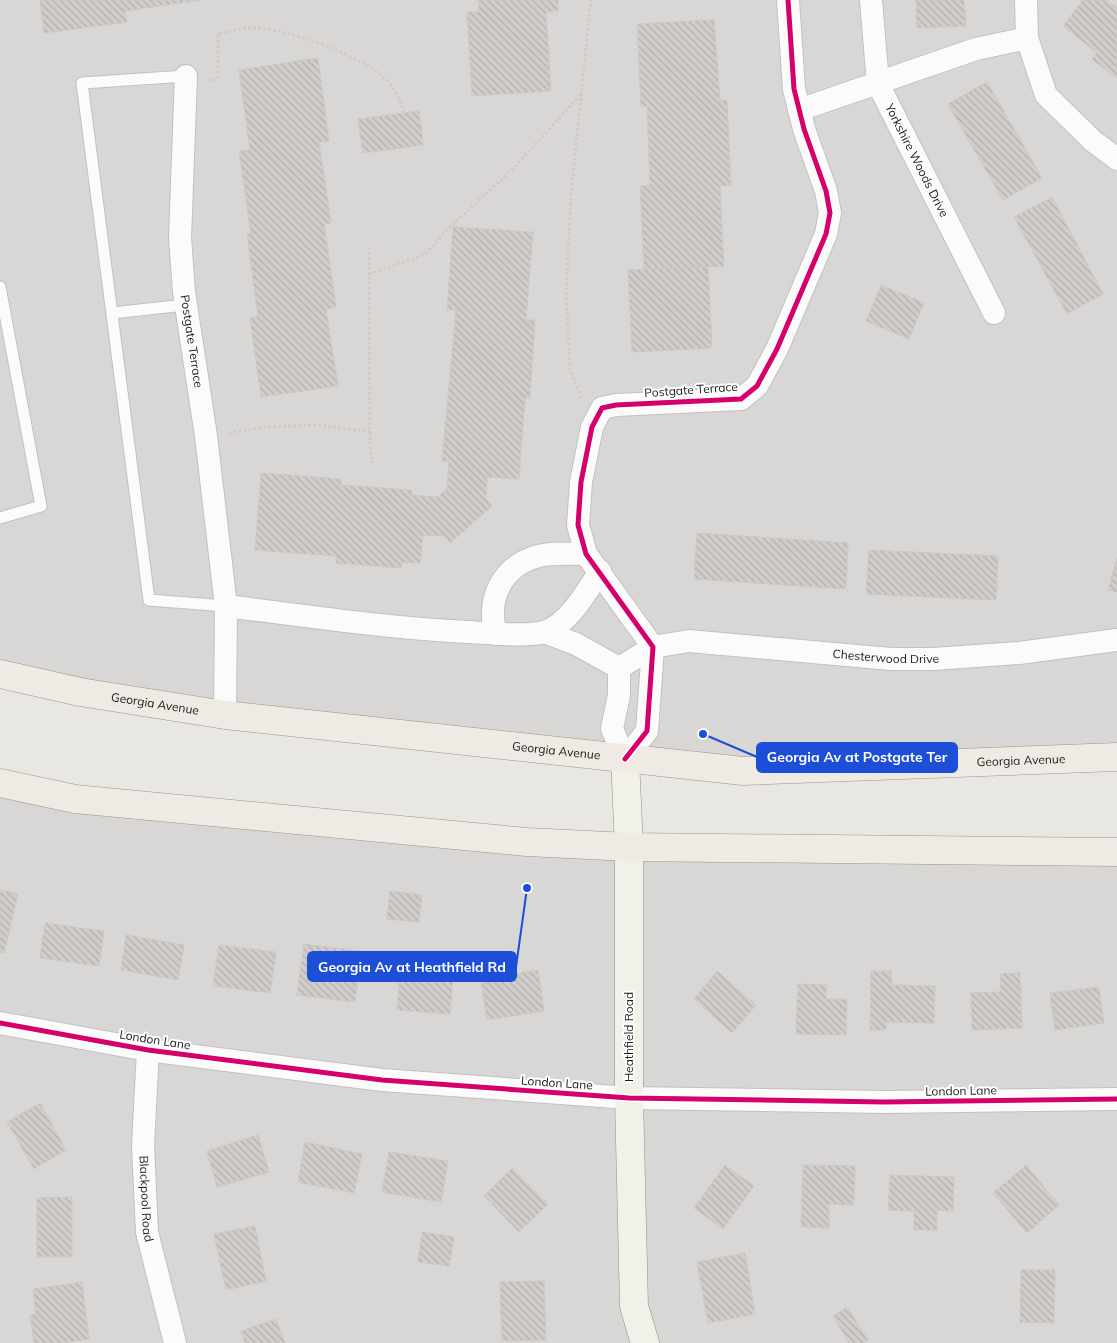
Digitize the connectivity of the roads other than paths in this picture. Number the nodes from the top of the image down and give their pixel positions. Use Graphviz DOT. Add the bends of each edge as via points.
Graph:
graph roads {
  1 [pos="788,0"];
  2 [pos="871,0"];
  3 [pos="1026,0"];
  4 [pos="1026,38"];
  5 [pos="186,80"];
  6 [pos="878,84"];
  7 [pos="799,110"];
  8 [pos="1117,159"];
  9 [pos="0,287"];
  10 [pos="185,305"];
  11 [pos="112,313"];
  12 [pos="994,313"];
  13 [pos="0,518"];
  14 [pos="586,554"];
  15 [pos="600,571"];
  16 [pos="226,606"];
  17 [pos="544,632"];
  18 [pos="496,634"];
  19 [pos="1117,640"];
  20 [pos="653,647"];
  21 [pos="619,668"];
  22 [pos="0,674"];
  23 [pos="225,715"];
  24 [pos="1117,757"];
  25 [pos="625,759"];
  26 [pos="0,783"];
  27 [pos="629,847"];
  28 [pos="1117,852"];
  29 [pos="0,1023"];
  30 [pos="148,1050"];
  31 [pos="629,1098"];
  32 [pos="1117,1099"];
  33 [pos="175,1343"];
  34 [pos="645,1343"];
  1 -- 7 [label="street, Postgate Terrace" via="794,89"];
  2 -- 6 [label="street, Yorkshire Woods Drive"];
  3 -- 4 [label="street"];
  4 -- 6 [label="street" via="976,49"];
  4 -- 8 [label="street" via="1046,95 1093,141"];
  5 -- 10 [label="street, Postgate Terrace" via="180,237"];
  5 -- 11 [label="lane" via="82,83"];
  6 -- 7 [label="street"];
  6 -- 12 [label="street, Yorkshire Woods Drive"];
  7 -- 14 [label="street, Postgate Terrace" via="826,191 830,213 822,242 777,348 757,386 741,398 616,404 602,408 592,427 581,482 578,525"];
  9 -- 13 [label="lane" via="41,506"];
  10 -- 11 [label="lane"];
  10 -- 16 [label="street, Postgate Terrace" via="206,436"];
  11 -- 16 [label="lane" via="149,600"];
  14 -- 15 [label="street, Postgate Terrace"];
  14 -- 18 [label="street" via="536,556 520,563 500,583 492,602"];
  15 -- 17 [label="street" via="569,614"];
  15 -- 20 [label="street, Postgate Terrace"];
  16 -- 18 [label="street" via="410,629"];
  16 -- 23 [label="street, Postgate Terrace"];
  17 -- 18 [label="street"];
  17 -- 21 [label="street" via="576,644"];
  19 -- 20 [label="street, Chesterwood Drive" via="1019,653 933,659 891,659 689,641"];
  20 -- 21 [label="street"];
  20 -- 25 [label="street" via="647,731"];
  21 -- 25 [label="street" via="619,695 612,729"];
  22 -- 23 [label="main road, Georgia Avenue" via="80,692"];
  23 -- 25 [label="main road, Georgia Avenue"];
  24 -- 25 [label="main road, Georgia Avenue" via="744,771"];
  25 -- 27 [label="street, Heathfield Road"];
  26 -- 27 [label="main road" via="75,799 527,842"];
  27 -- 28 [label="main road"];
  27 -- 31 [label="street, Heathfield Road"];
  29 -- 30 [label="street, London Lane"];
  30 -- 31 [label="street, London Lane" via="382,1080"];
  30 -- 33 [label="street, Blackpool Road" via="143,1146 147,1232"];
  31 -- 32 [label="street, London Lane" via="884,1102"];
  31 -- 34 [label="street, Heathfield Road" via="634,1306"];
}
